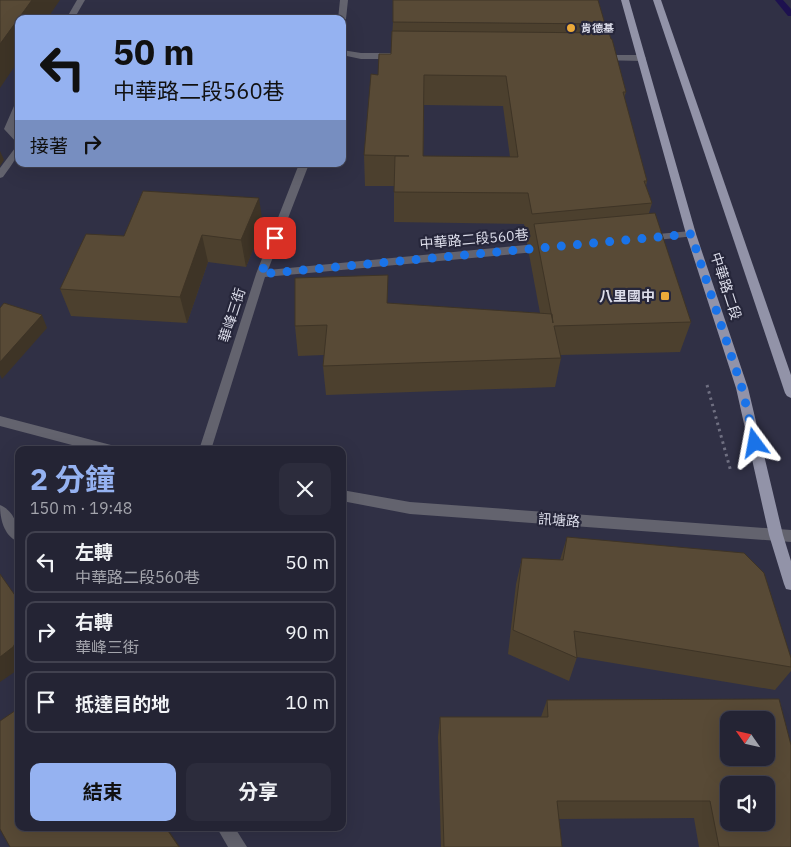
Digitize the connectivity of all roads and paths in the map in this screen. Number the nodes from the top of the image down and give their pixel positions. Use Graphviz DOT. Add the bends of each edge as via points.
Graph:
graph roads {
  1 [pos="80,0"];
  2 [pos="344,0"];
  3 [pos="625,0"];
  4 [pos="657,0"];
  5 [pos="72,15"];
  6 [pos="342,15"];
  7 [pos="346,53"];
  8 [pos="400,56"];
  9 [pos="594,58"];
  10 [pos="642,58"];
  11 [pos="15,115"];
  12 [pos="15,136"];
  13 [pos="15,153"];
  14 [pos="303,167"];
  15 [pos="0,175"];
  16 [pos="691,234"];
  17 [pos="632,239"];
  18 [pos="554,246"];
  19 [pos="261,274"];
  20 [pos="707,385"];
  21 [pos="791,393"];
  22 [pos="0,421"];
  23 [pos="96,446"];
  24 [pos="206,446"];
  25 [pos="734,481"];
  26 [pos="346,496"];
  27 [pos="0,511"];
  28 [pos="15,531"];
  29 [pos="776,535"];
  30 [pos="791,536"];
  31 [pos="791,584"];
  32 [pos="227,831"];
  33 [pos="238,847"];
  1 -- 5 [label="street"];
  2 -- 6 [label="street"];
  3 -- 10 [label="main road, 中華路二段"];
  4 -- 21 [label="main road, 中華路二段"];
  7 -- 8 [label="street"];
  9 -- 10 [label="street"];
  10 -- 16 [label="main road, 中華路二段"];
  11 -- 12 [label="street" via="9,128"];
  13 -- 15 [label="street"];
  14 -- 19 [label="street, 華峰三街"];
  16 -- 17 [label="street"];
  16 -- 29 [label="main road, 中華路二段" via="742,388"];
  18 -- 19 [label="street, 中華路二段560巷"];
  19 -- 24 [label="street, 華峰三街"];
  20 -- 25 [label="path"];
  22 -- 23 [label="street"];
  26 -- 29 [label="street, 訊塘路" via="410,508"];
  27 -- 28 [label="street"];
  29 -- 30 [label="street, 訊塘路"];
  29 -- 31 [label="main road, 中華路二段"];
  32 -- 33 [label="street"];
}
